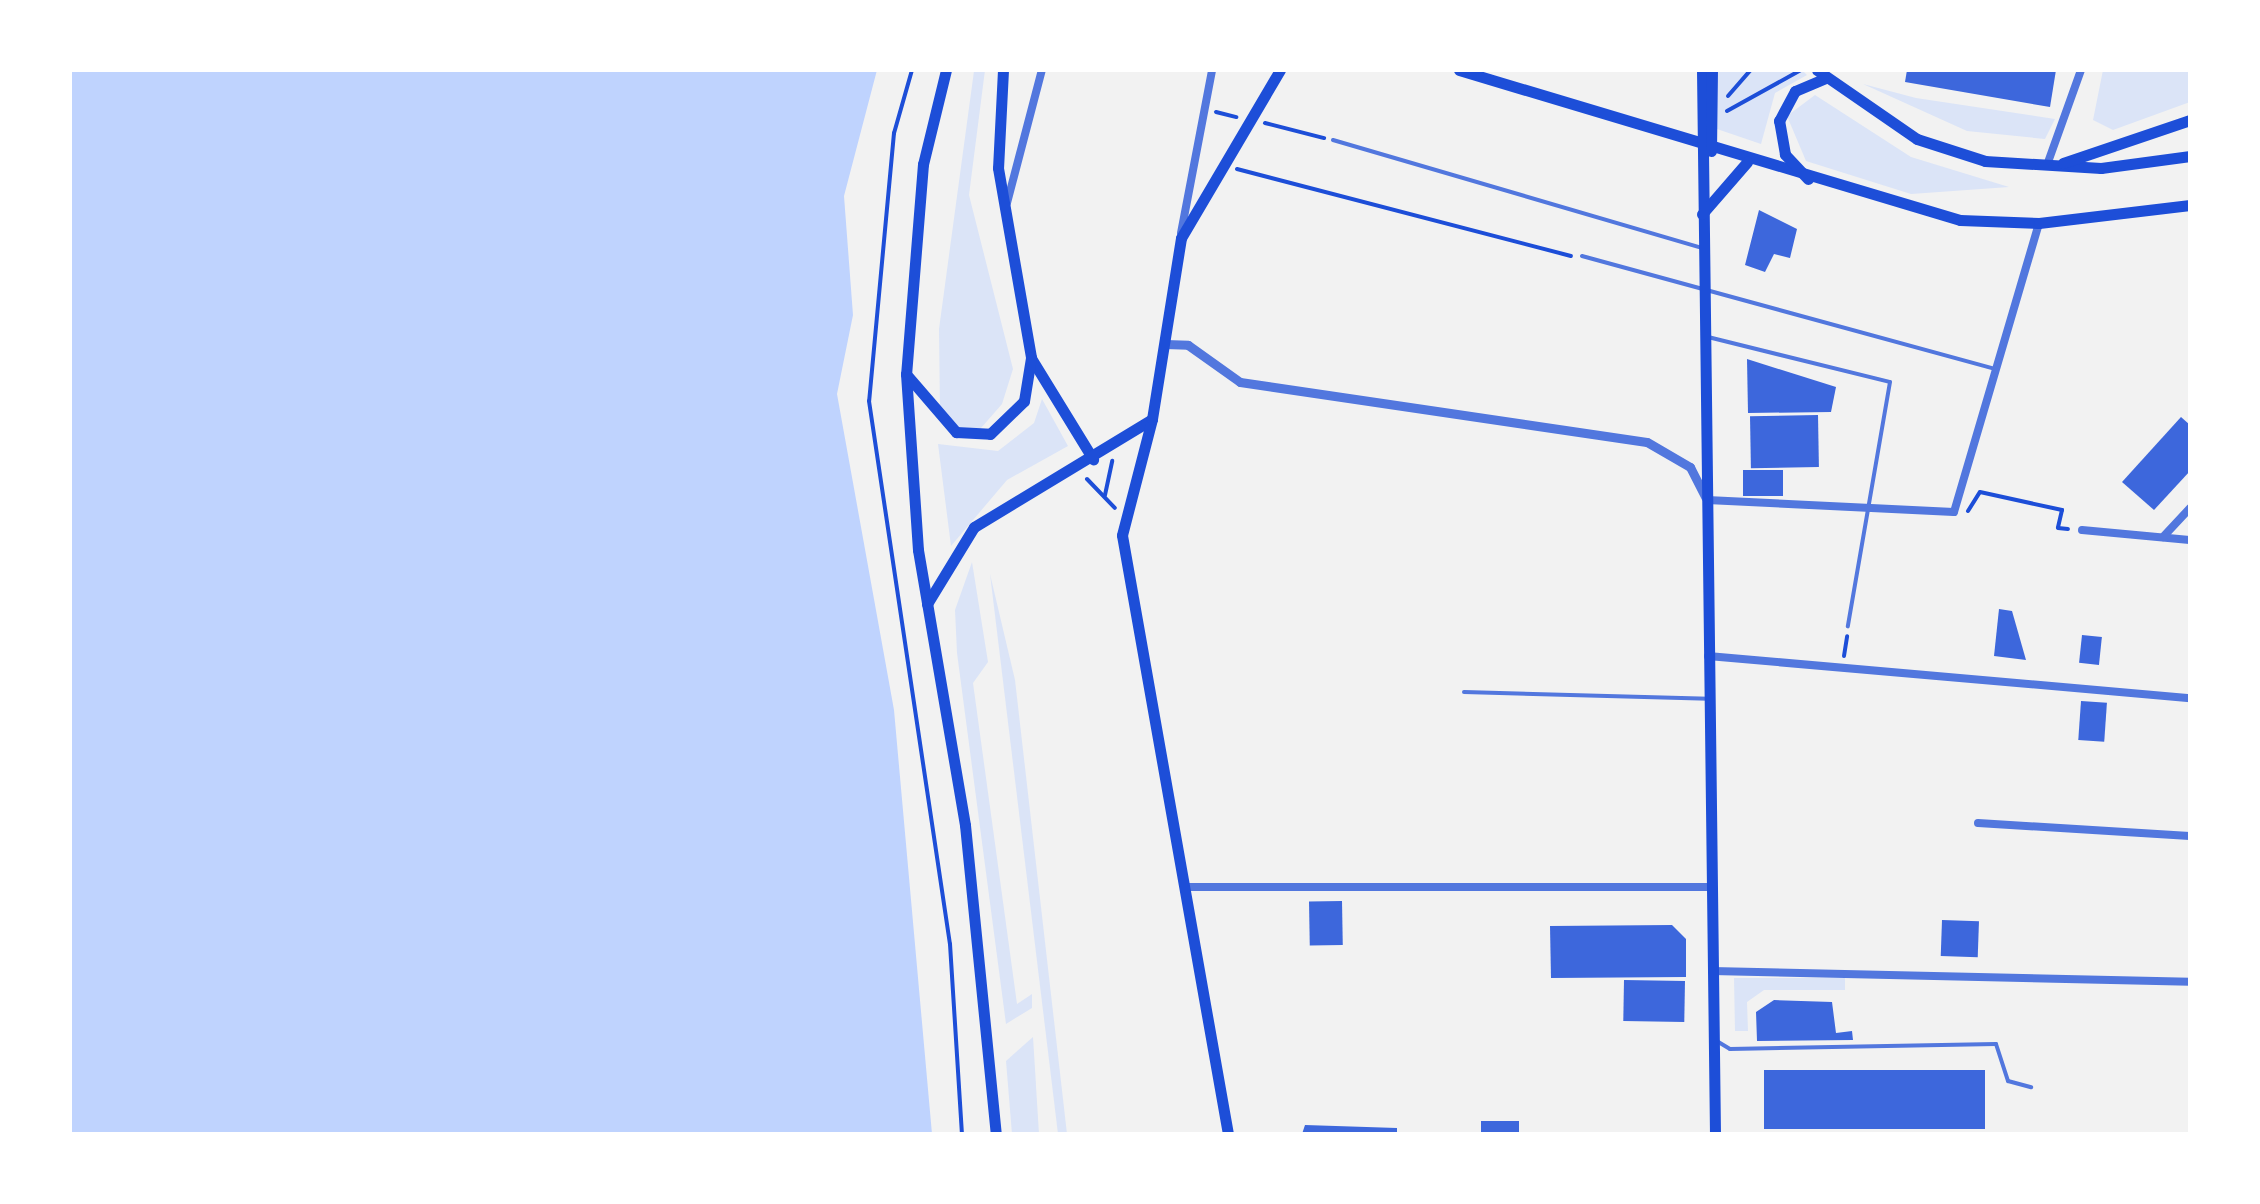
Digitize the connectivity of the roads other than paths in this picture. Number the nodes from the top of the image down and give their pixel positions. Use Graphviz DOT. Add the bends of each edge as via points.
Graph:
graph roads {
  1 [pos="946,70"];
  2 [pos="1004,70"];
  3 [pos="1042,70"];
  4 [pos="1212,70"];
  5 [pos="1280,70"];
  6 [pos="1459,70"];
  7 [pos="1702,70"];
  8 [pos="1712,70"];
  9 [pos="2080,70"];
  10 [pos="1821,74"];
  11 [pos="2190,120"];
  12 [pos="1334,140"];
  13 [pos="1706,150"];
  14 [pos="2190,156"];
  15 [pos="1747,162"];
  16 [pos="2045,168"];
  17 [pos="1810,180"];
  18 [pos="2190,206"];
  19 [pos="1702,214"];
  20 [pos="1004,218"];
  21 [pos="2039,223"];
  22 [pos="1180,238"];
  23 [pos="1702,248"];
  24 [pos="1582,256"];
  25 [pos="1703,286"];
  26 [pos="1704,336"];
  27 [pos="1164,344"];
  28 [pos="1031,358"];
  29 [pos="2000,370"];
  30 [pos="906,374"];
  31 [pos="1152,419"];
  32 [pos="1093,458"];
  33 [pos="1706,500"];
  34 [pos="2190,508"];
  35 [pos="1864,510"];
  36 [pos="2082,530"];
  37 [pos="2163,537"];
  38 [pos="2190,540"];
  39 [pos="928,604"];
  40 [pos="1848,626"];
  41 [pos="1708,656"];
  42 [pos="1464,692"];
  43 [pos="1709,698"];
  44 [pos="2190,698"];
  45 [pos="1978,823"];
  46 [pos="2190,836"];
  47 [pos="1185,887"];
  48 [pos="1711,888"];
  49 [pos="1712,970"];
  50 [pos="2190,982"];
  51 [pos="1713,1038"];
  52 [pos="2031,1087"];
  53 [pos="996,1134"];
  54 [pos="1228,1134"];
  55 [pos="1714,1134"];
  1 -- 30 [label="main road" via="922,164"];
  2 -- 20 [label="main road" via="996,102"];
  3 -- 20 [label="street"];
  4 -- 22 [label="street"];
  5 -- 22 [label="main road"];
  6 -- 13 [label="main road"];
  7 -- 13 [label="main road"];
  8 -- 13 [label="main road"];
  9 -- 16 [label="street"];
  10 -- 16 [label="main road" via="1917,139"];
  10 -- 17 [label="main road" via="1795,91 1779,121 1785,154"];
  11 -- 16 [label="main road"];
  12 -- 23 [label="lane"];
  13 -- 15 [label="main road"];
  13 -- 19 [label="main road"];
  14 -- 16 [label="main road"];
  15 -- 17 [label="main road"];
  15 -- 19 [label="main road"];
  17 -- 21 [label="main road" via="1911,211"];
  18 -- 21 [label="main road"];
  19 -- 23 [label="main road"];
  20 -- 28 [label="main road"];
  21 -- 29 [label="street"];
  22 -- 27 [label="main road"];
  23 -- 25 [label="main road"];
  24 -- 25 [label="lane"];
  25 -- 26 [label="main road"];
  25 -- 29 [label="lane"];
  26 -- 33 [label="main road"];
  26 -- 35 [label="lane" via="1890,382"];
  27 -- 31 [label="main road"];
  27 -- 33 [label="street" via="1188,346 1240,382 1647,442 1690,467"];
  28 -- 30 [label="main road" via="1024,401 990,434 956,432"];
  28 -- 32 [label="main road"];
  29 -- 35 [label="street" via="1954,512"];
  30 -- 39 [label="main road"];
  31 -- 32 [label="main road"];
  31 -- 47 [label="main road" via="1122,517 1124,588"];
  32 -- 39 [label="main road" via="1022,490 974,527"];
  33 -- 35 [label="street"];
  33 -- 41 [label="main road"];
  34 -- 37 [label="street"];
  35 -- 40 [label="lane"];
  36 -- 37 [label="street"];
  37 -- 38 [label="street"];
  39 -- 53 [label="main road" via="965,826"];
  41 -- 43 [label="main road"];
  41 -- 44 [label="street"];
  42 -- 43 [label="lane"];
  43 -- 48 [label="main road"];
  45 -- 46 [label="street"];
  47 -- 48 [label="street"];
  47 -- 54 [label="main road"];
  48 -- 49 [label="main road"];
  49 -- 50 [label="street"];
  49 -- 51 [label="main road"];
  51 -- 52 [label="lane" via="1730,1049 1996,1044 2008,1081"];
  51 -- 55 [label="main road"];
}
